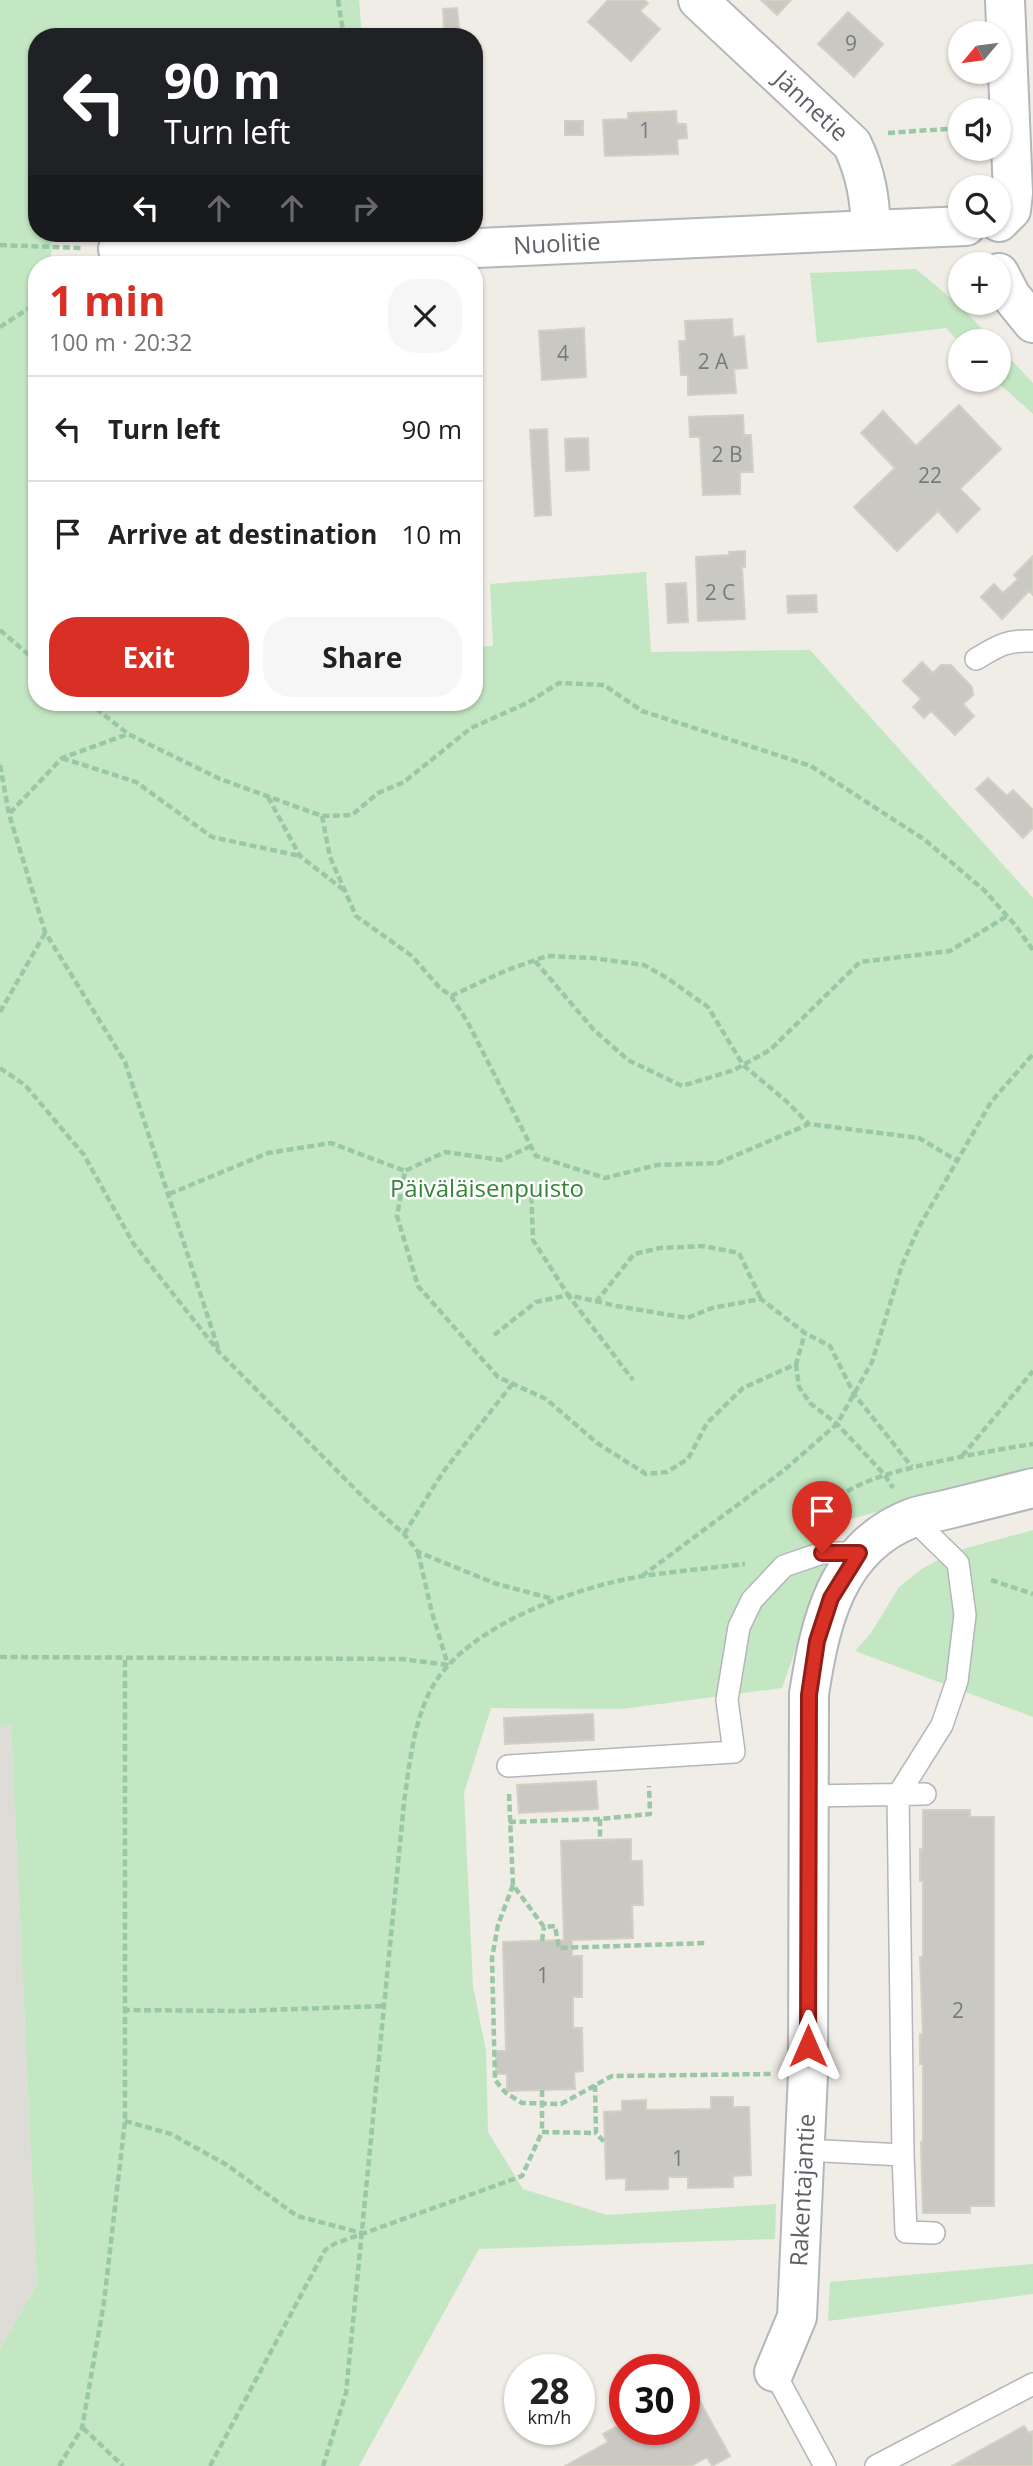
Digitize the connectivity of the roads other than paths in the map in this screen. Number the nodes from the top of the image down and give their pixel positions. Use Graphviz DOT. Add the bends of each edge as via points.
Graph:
graph roads {
  1 [pos="698,0"];
  2 [pos="1005,0"];
  3 [pos="1023,164"];
  4 [pos="1011,210"];
  5 [pos="948,227"];
  6 [pos="872,230"];
  7 [pos="118,249"];
  8 [pos="163,256"];
  9 [pos="304,256"];
  10 [pos="1011,296"];
  11 [pos="1033,323"];
  12 [pos="1033,641"];
  13 [pos="976,659"];
  14 [pos="1033,1488"];
  15 [pos="912,1518"];
  16 [pos="859,1553"];
  17 [pos="512,1765"];
  18 [pos="925,1794"];
  19 [pos="898,1795"];
  20 [pos="808,1796"];
  21 [pos="804,2151"];
  22 [pos="903,2155"];
  23 [pos="934,2233"];
  24 [pos="774,2372"];
  25 [pos="1033,2384"];
  26 [pos="825,2466"];
  27 [pos="876,2466"];
  1 -- 6 [label="street, Jännetie" via="852,144 863,165"];
  2 -- 3 [label="street"];
  3 -- 4 [label="street"];
  5 -- 6 [label="street"];
  6 -- 9 [label="street, Nuolitie"];
  7 -- 8 [label="street, Nuolitie"];
  10 -- 11 [label="street"];
  12 -- 13 [label="lane" via="1003,642"];
  14 -- 15 [label="street"];
  15 -- 16 [label="street"];
  15 -- 19 [label="lane" via="958,1563 965,1615 957,1681 942,1725"];
  16 -- 17 [label="lane" via="822,1553 784,1566 752,1600 738,1627 727,1700 734,1752"];
  16 -- 20 [label="street, Rakentajantie" via="831,1598 817,1641 809,1695"];
  18 -- 19 [label="lane"];
  19 -- 20 [label="lane"];
  19 -- 22 [label="lane"];
  20 -- 21 [label="street, Rakentajantie"];
  21 -- 22 [label="lane"];
  21 -- 24 [label="street, Rakentajantie" via="797,2317"];
  22 -- 23 [label="lane" via="906,2232"];
  24 -- 26 [label="lane"];
  25 -- 27 [label="lane"];
}
